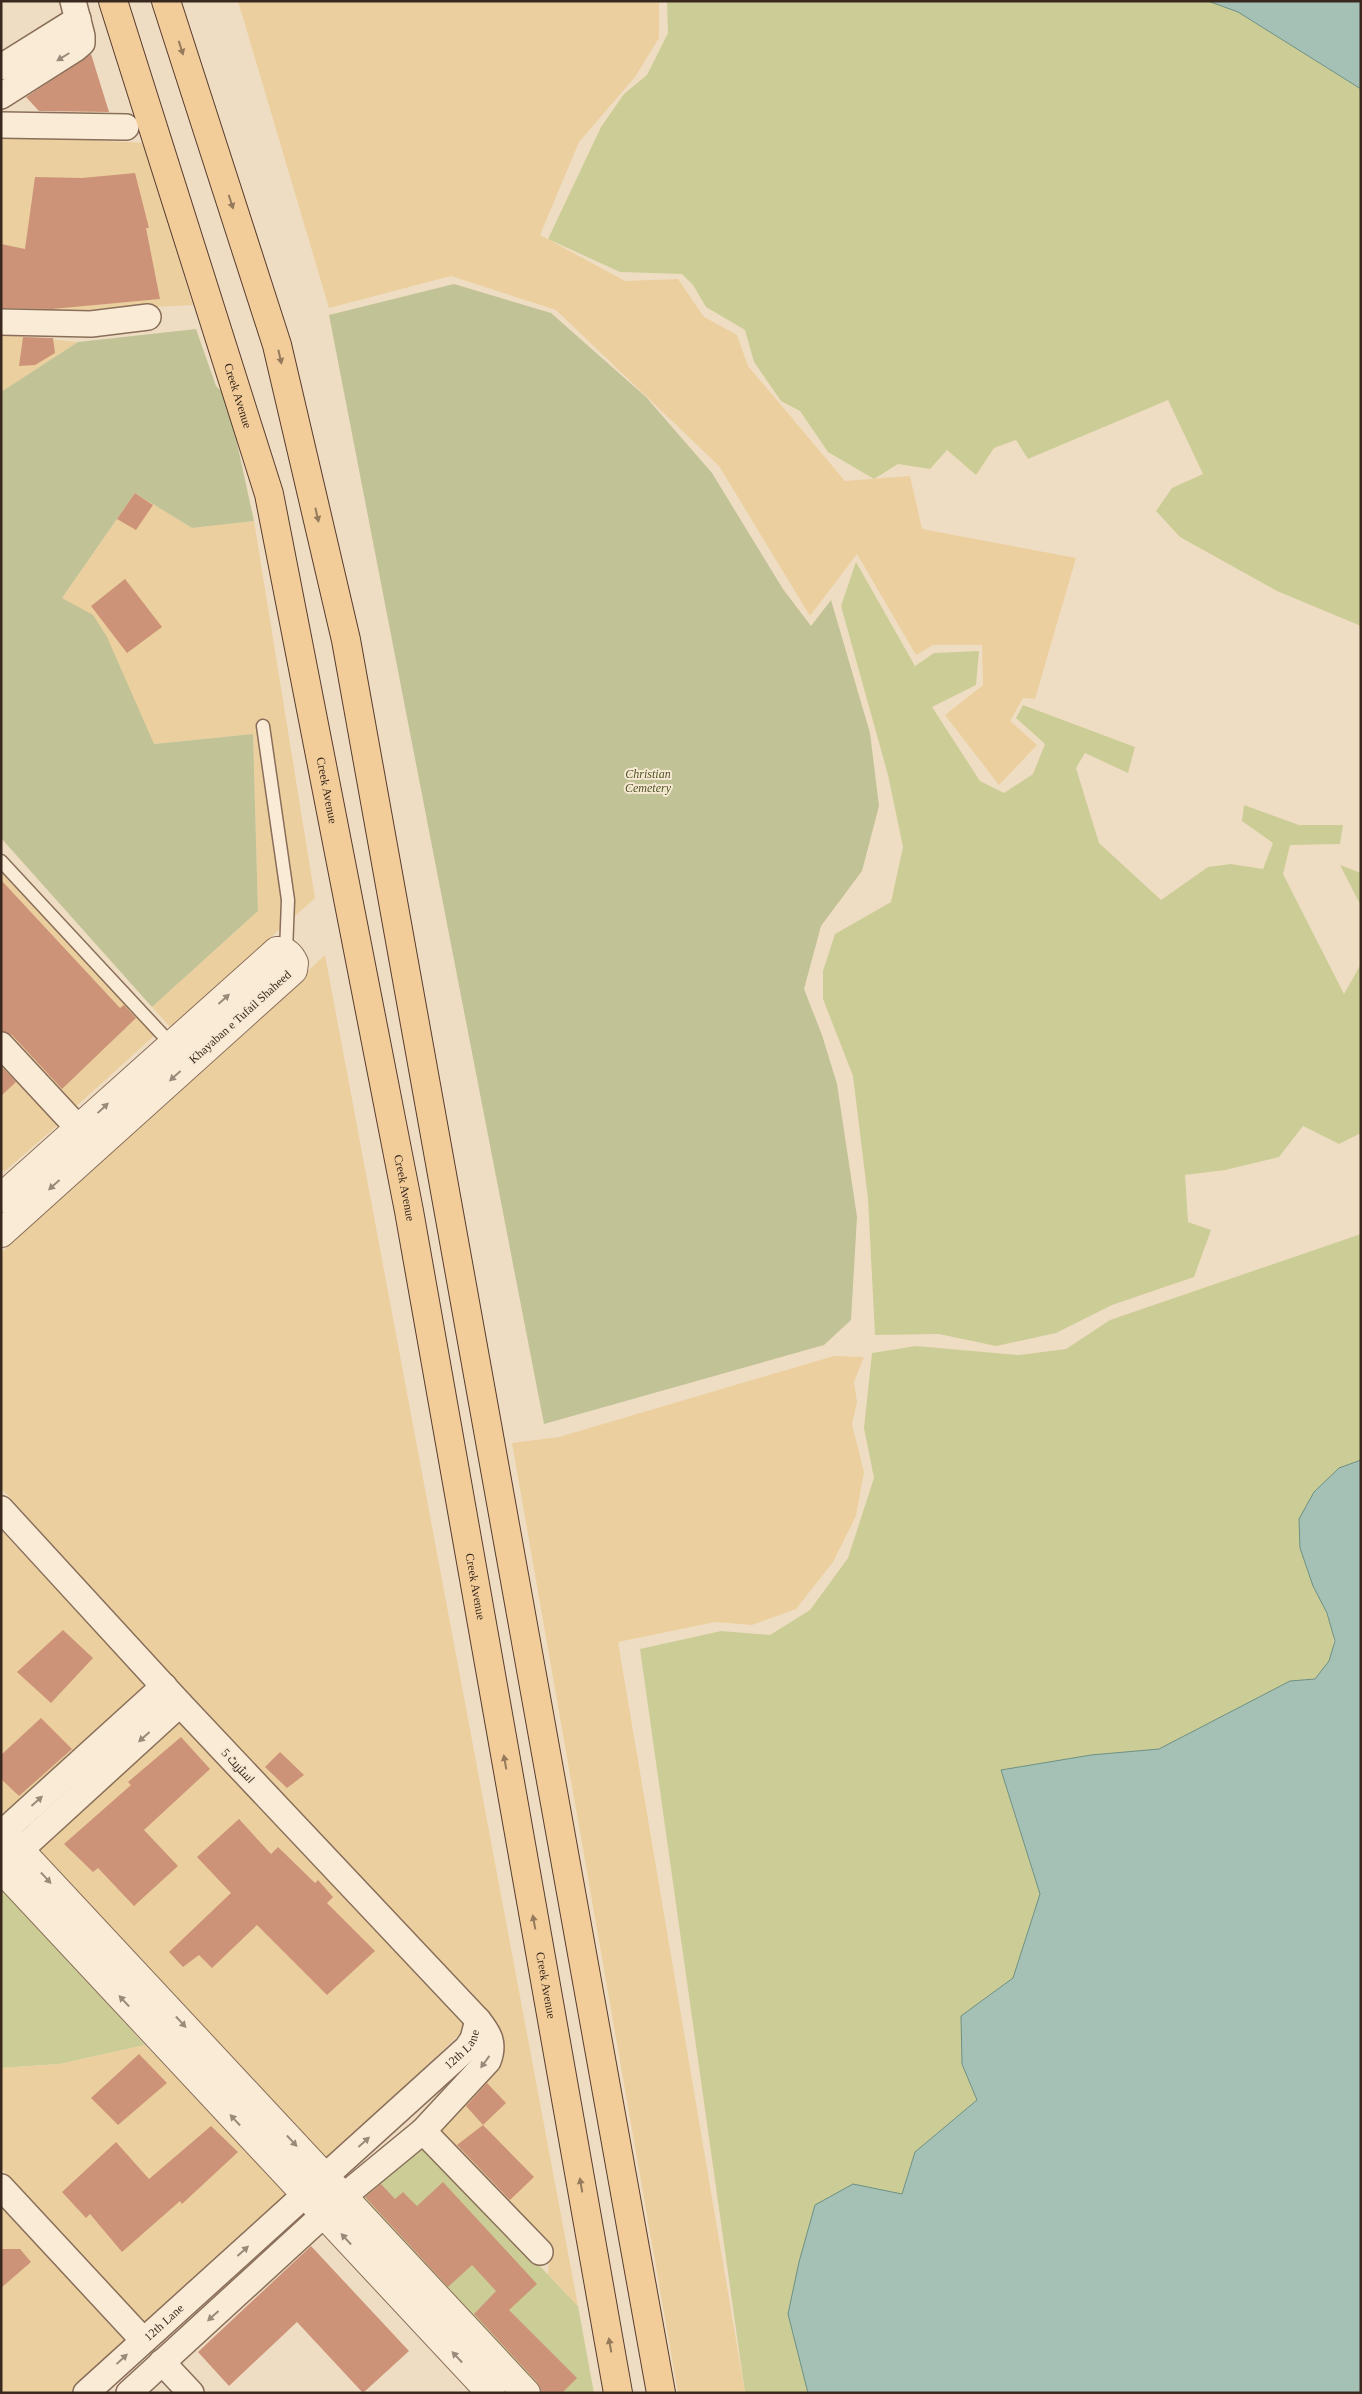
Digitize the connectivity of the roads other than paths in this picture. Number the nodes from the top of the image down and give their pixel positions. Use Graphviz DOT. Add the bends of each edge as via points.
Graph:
graph roads {
  1 [pos="113,1"];
  2 [pos="166,1"];
  3 [pos="76,10"];
  4 [pos="1,67"];
  5 [pos="1,96"];
  6 [pos="1,125"];
  7 [pos="126,127"];
  8 [pos="148,317"];
  9 [pos="1,322"];
  10 [pos="263,726"];
  11 [pos="1,861"];
  12 [pos="286,952"];
  13 [pos="1,1045"];
  14 [pos="172,1045"];
  15 [pos="80,1130"];
  16 [pos="3,1192"];
  17 [pos="1,1233"];
  18 [pos="1,1509"];
  19 [pos="172,1695"];
  20 [pos="5,1847"];
  21 [pos="478,2020"];
  22 [pos="423,2130"];
  23 [pos="1,2187"];
  24 [pos="334,2187"];
  25 [pos="305,2196"];
  26 [pos="324,2216"];
  27 [pos="540,2252"];
  28 [pos="142,2340"];
  29 [pos="162,2362"];
  30 [pos="86,2393"];
  31 [pos="128,2393"];
  32 [pos="191,2393"];
  33 [pos="491,2393"];
  34 [pos="526,2393"];
  35 [pos="618,2393"];
  36 [pos="661,2393"];
  35 -- 1 [label="main road, Creek Avenue, one-way" via="409,1211 269,494"];
  2 -- 36 [label="main road, one-way" via="277,345 346,640"];
  3 -- 4 [label="street"];
  3 -- 5 [label="street, one-way" via="82,43"];
  6 -- 7 [label="street"];
  8 -- 9 [label="street" via="91,324"];
  10 -- 12 [label="lane" via="288,900"];
  11 -- 14 [label="lane"];
  14 -- 12 [label="street, Khayaban e Tufail Shaheed, one-way" via="277,951"];
  12 -- 17 [label="street, Khayaban e Tufail Shaheed, one-way" via="294,962 293,970"];
  13 -- 15 [label="street"];
  15 -- 14 [label="street, Khayaban e Tufail Shaheed, one-way"];
  15 -- 16 [label="street, Khayaban e Tufail Shaheed"];
  18 -- 19 [label="street, اسٹریٹ 5"];
  19 -- 20 [label="street"];
  19 -- 21 [label="street, اسٹریٹ 5"];
  20 -- 24 [label="street, one-way"];
  25 -- 20 [label="street, one-way"];
  21 -- 22 [label="street, 12th Lane, one-way" via="490,2037 492,2051 488,2061"];
  24 -- 21 [label="street, 12th Lane, one-way" via="467,2048"];
  22 -- 24 [label="street, 12th Lane"];
  22 -- 27 [label="street"];
  23 -- 28 [label="street"];
  24 -- 25 [label="street, 12th Lane"];
  24 -- 26 [label="street, 12th Lane"];
  24 -- 34 [label="street"];
  25 -- 26 [label="street"];
  28 -- 25 [label="street, 12th Lane, one-way"];
  26 -- 29 [label="street, 12th Lane, one-way"];
  33 -- 26 [label="street, one-way"];
  30 -- 28 [label="street, 12th Lane, one-way"];
  29 -- 31 [label="street, 12th Lane"];
  29 -- 32 [label="street"];
}
